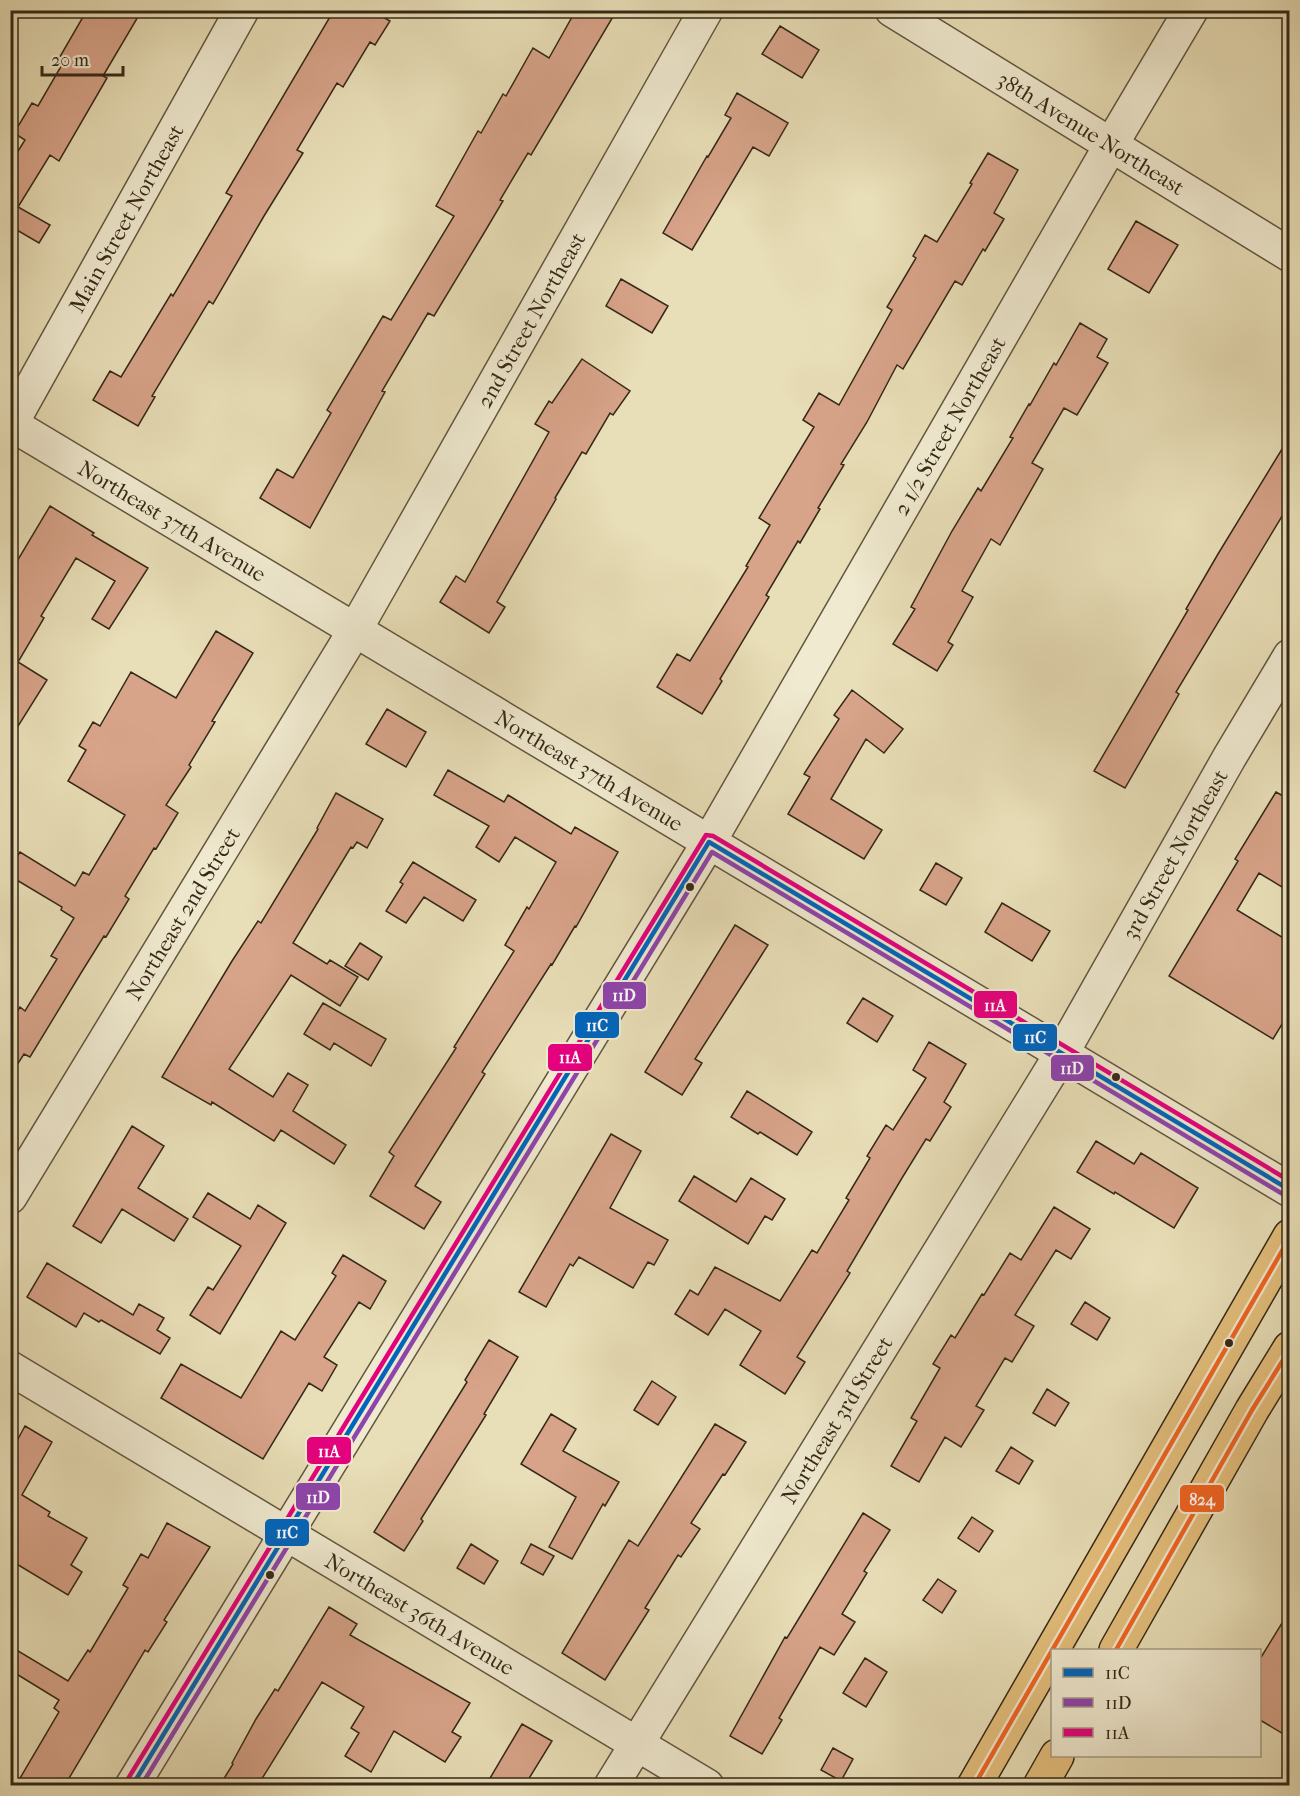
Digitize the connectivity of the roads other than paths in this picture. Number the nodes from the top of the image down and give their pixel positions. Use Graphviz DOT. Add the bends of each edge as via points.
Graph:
graph roads {
  1 [pos="242,10"];
  2 [pos="706,10"];
  3 [pos="892,10"];
  4 [pos="1191,10"];
  5 [pos="1111,145"];
  6 [pos="1290,255"];
  7 [pos="11,425"];
  8 [pos="355,630"];
  9 [pos="1290,656"];
  10 [pos="709,842"];
  11 [pos="1062,1053"];
  12 [pos="1290,1190"];
  13 [pos="10,1197"];
  14 [pos="1290,1236"];
  15 [pos="1290,1348"];
  16 [pos="10,1368"];
  17 [pos="285,1533"];
  18 [pos="1052,1649"];
  19 [pos="1117,1649"];
  20 [pos="1051,1651"];
  21 [pos="637,1743"];
  22 [pos="1056,1757"];
  23 [pos="132,1785"];
  24 [pos="611,1785"];
  25 [pos="707,1785"];
  26 [pos="974,1785"];
  27 [pos="1040,1785"];
  1 -- 7 [label="street, Main Street Northeast"];
  2 -- 8 [label="street, 2nd Street Northeast"];
  3 -- 5 [label="street, 38th Avenue Northeast"];
  4 -- 5 [label="street, 2 1/2 Street Northeast"];
  5 -- 6 [label="street, 38th Avenue Northeast"];
  5 -- 10 [label="street, 2 1/2 Street Northeast"];
  7 -- 8 [label="street, Northeast 37th Avenue"];
  8 -- 10 [label="street, Northeast 37th Avenue"];
  8 -- 13 [label="street, Northeast 2nd Street"];
  9 -- 11 [label="street, 3rd Street Northeast"];
  10 -- 11 [label="street, Northeast 37th Avenue"];
  10 -- 17 [label="street, 2 1/2 Street Northeast"];
  11 -- 12 [label="street, Northeast 37th Avenue"];
  11 -- 21 [label="street, Northeast 3rd Street"];
  14 -- 18 [label="main road"];
  15 -- 19 [label="main road"];
  16 -- 17 [label="street, Northeast 36th Avenue"];
  17 -- 21 [label="street, Northeast 36th Avenue"];
  17 -- 23 [label="street, 2 1/2 Street Northeast"];
  20 -- 26 [label="main road"];
  21 -- 24 [label="street, Northeast 3rd Street"];
  21 -- 25 [label="street, Northeast 36th Avenue"];
  22 -- 27 [label="main road"];
}
